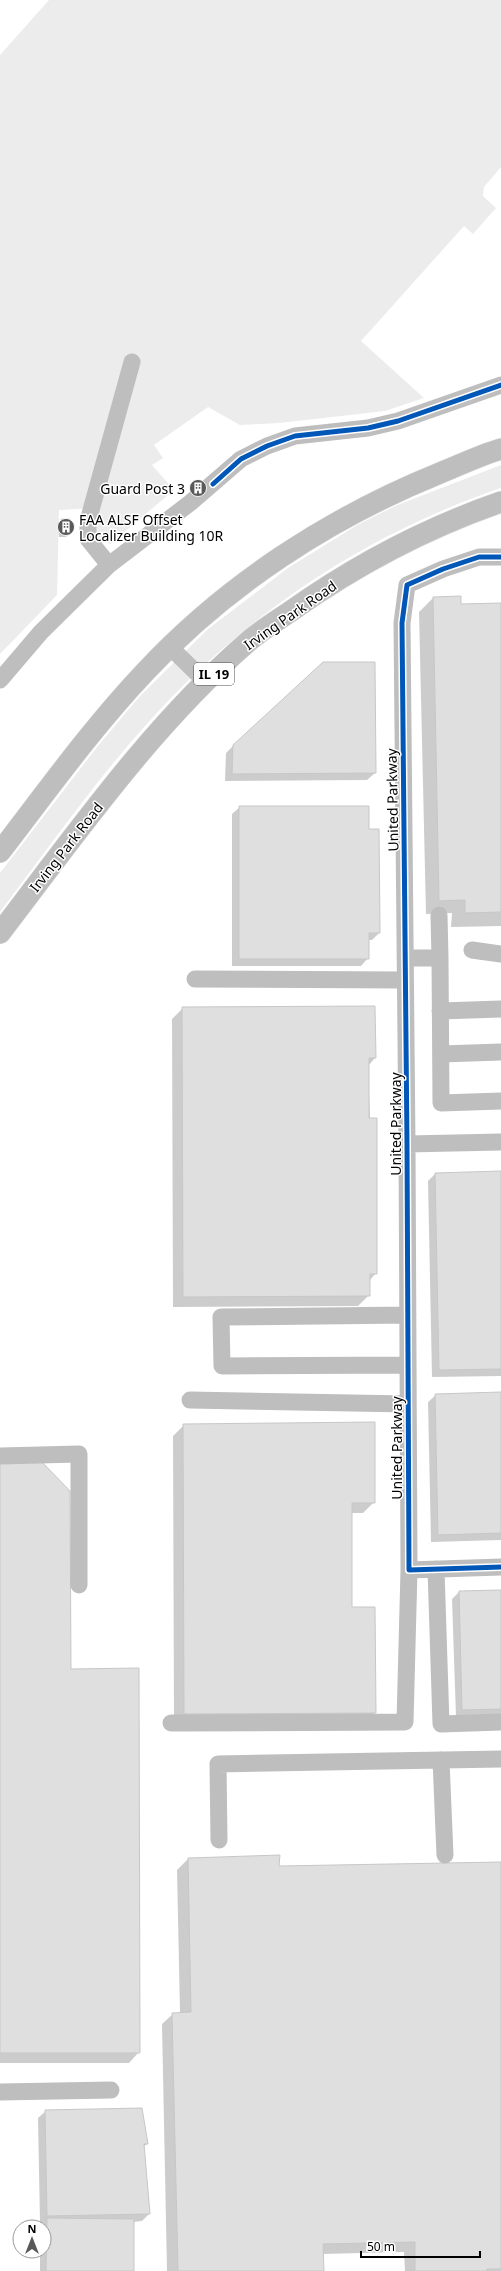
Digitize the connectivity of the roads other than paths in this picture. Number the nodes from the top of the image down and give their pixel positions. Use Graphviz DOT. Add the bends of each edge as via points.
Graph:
graph roads {
  1 [pos="132,362"];
  2 [pos="501,385"];
  3 [pos="501,449"];
  4 [pos="501,502"];
  5 [pos="501,557"];
  6 [pos="109,565"];
  7 [pos="170,647"];
  8 [pos="0,680"];
  9 [pos="206,682"];
  10 [pos="0,852"];
  11 [pos="439,915"];
  12 [pos="0,933"];
  13 [pos="472,950"];
  14 [pos="501,954"];
  15 [pos="405,958"];
  16 [pos="440,958"];
  17 [pos="196,979"];
  18 [pos="405,980"];
  19 [pos="501,1009"];
  20 [pos="440,1011"];
  21 [pos="501,1052"];
  22 [pos="441,1054"];
  23 [pos="501,1101"];
  24 [pos="501,1142"];
  25 [pos="407,1144"];
  26 [pos="408,1315"];
  27 [pos="408,1365"];
  28 [pos="190,1400"];
  29 [pos="408,1404"];
  30 [pos="0,1456"];
  31 [pos="501,1567"];
  32 [pos="436,1569"];
  33 [pos="409,1570"];
  34 [pos="79,1585"];
  35 [pos="501,1722"];
  36 [pos="171,1723"];
  37 [pos="501,1759"];
  38 [pos="441,1760"];
  39 [pos="220,1840"];
  40 [pos="445,1855"];
  41 [pos="112,2090"];
  42 [pos="0,2092"];
  1 -- 6 [label="street" via="88,521 88,539"];
  2 -- 6 [label="street" via="398,421 368,428 295,436 267,446 241,459"];
  3 -- 7 [label="main road" via="414,484 306,540 233,592"];
  4 -- 9 [label="main road, Irving Park Road / IL 19" via="393,548 314,594 251,639"];
  5 -- 15 [label="street, United Parkway" via="479,557 407,585 402,623"];
  6 -- 8 [label="street" via="41,632"];
  7 -- 9 [label="street"];
  7 -- 10 [label="main road" via="108,713"];
  9 -- 12 [label="main road, Irving Park Road / IL 19" via="119,778"];
  11 -- 16 [label="street"];
  13 -- 14 [label="street"];
  15 -- 16 [label="street"];
  15 -- 18 [label="street, United Parkway"];
  16 -- 20 [label="street"];
  17 -- 18 [label="street"];
  18 -- 25 [label="street, United Parkway"];
  19 -- 20 [label="street"];
  20 -- 22 [label="street"];
  21 -- 22 [label="street"];
  22 -- 23 [label="street" via="441,1103"];
  24 -- 25 [label="street"];
  25 -- 26 [label="street, United Parkway"];
  26 -- 27 [label="street, United Parkway"];
  26 -- 27 [label="street" via="221,1318 222,1366"];
  27 -- 29 [label="street, United Parkway"];
  28 -- 29 [label="street"];
  29 -- 33 [label="street, United Parkway"];
  30 -- 34 [label="street" via="79,1454"];
  31 -- 32 [label="street"];
  32 -- 33 [label="street"];
  32 -- 35 [label="street" via="441,1724"];
  33 -- 36 [label="street, United Parkway" via="405,1722"];
  37 -- 38 [label="street"];
  38 -- 39 [label="street" via="218,1764"];
  38 -- 40 [label="street"];
  41 -- 42 [label="street"];
}
